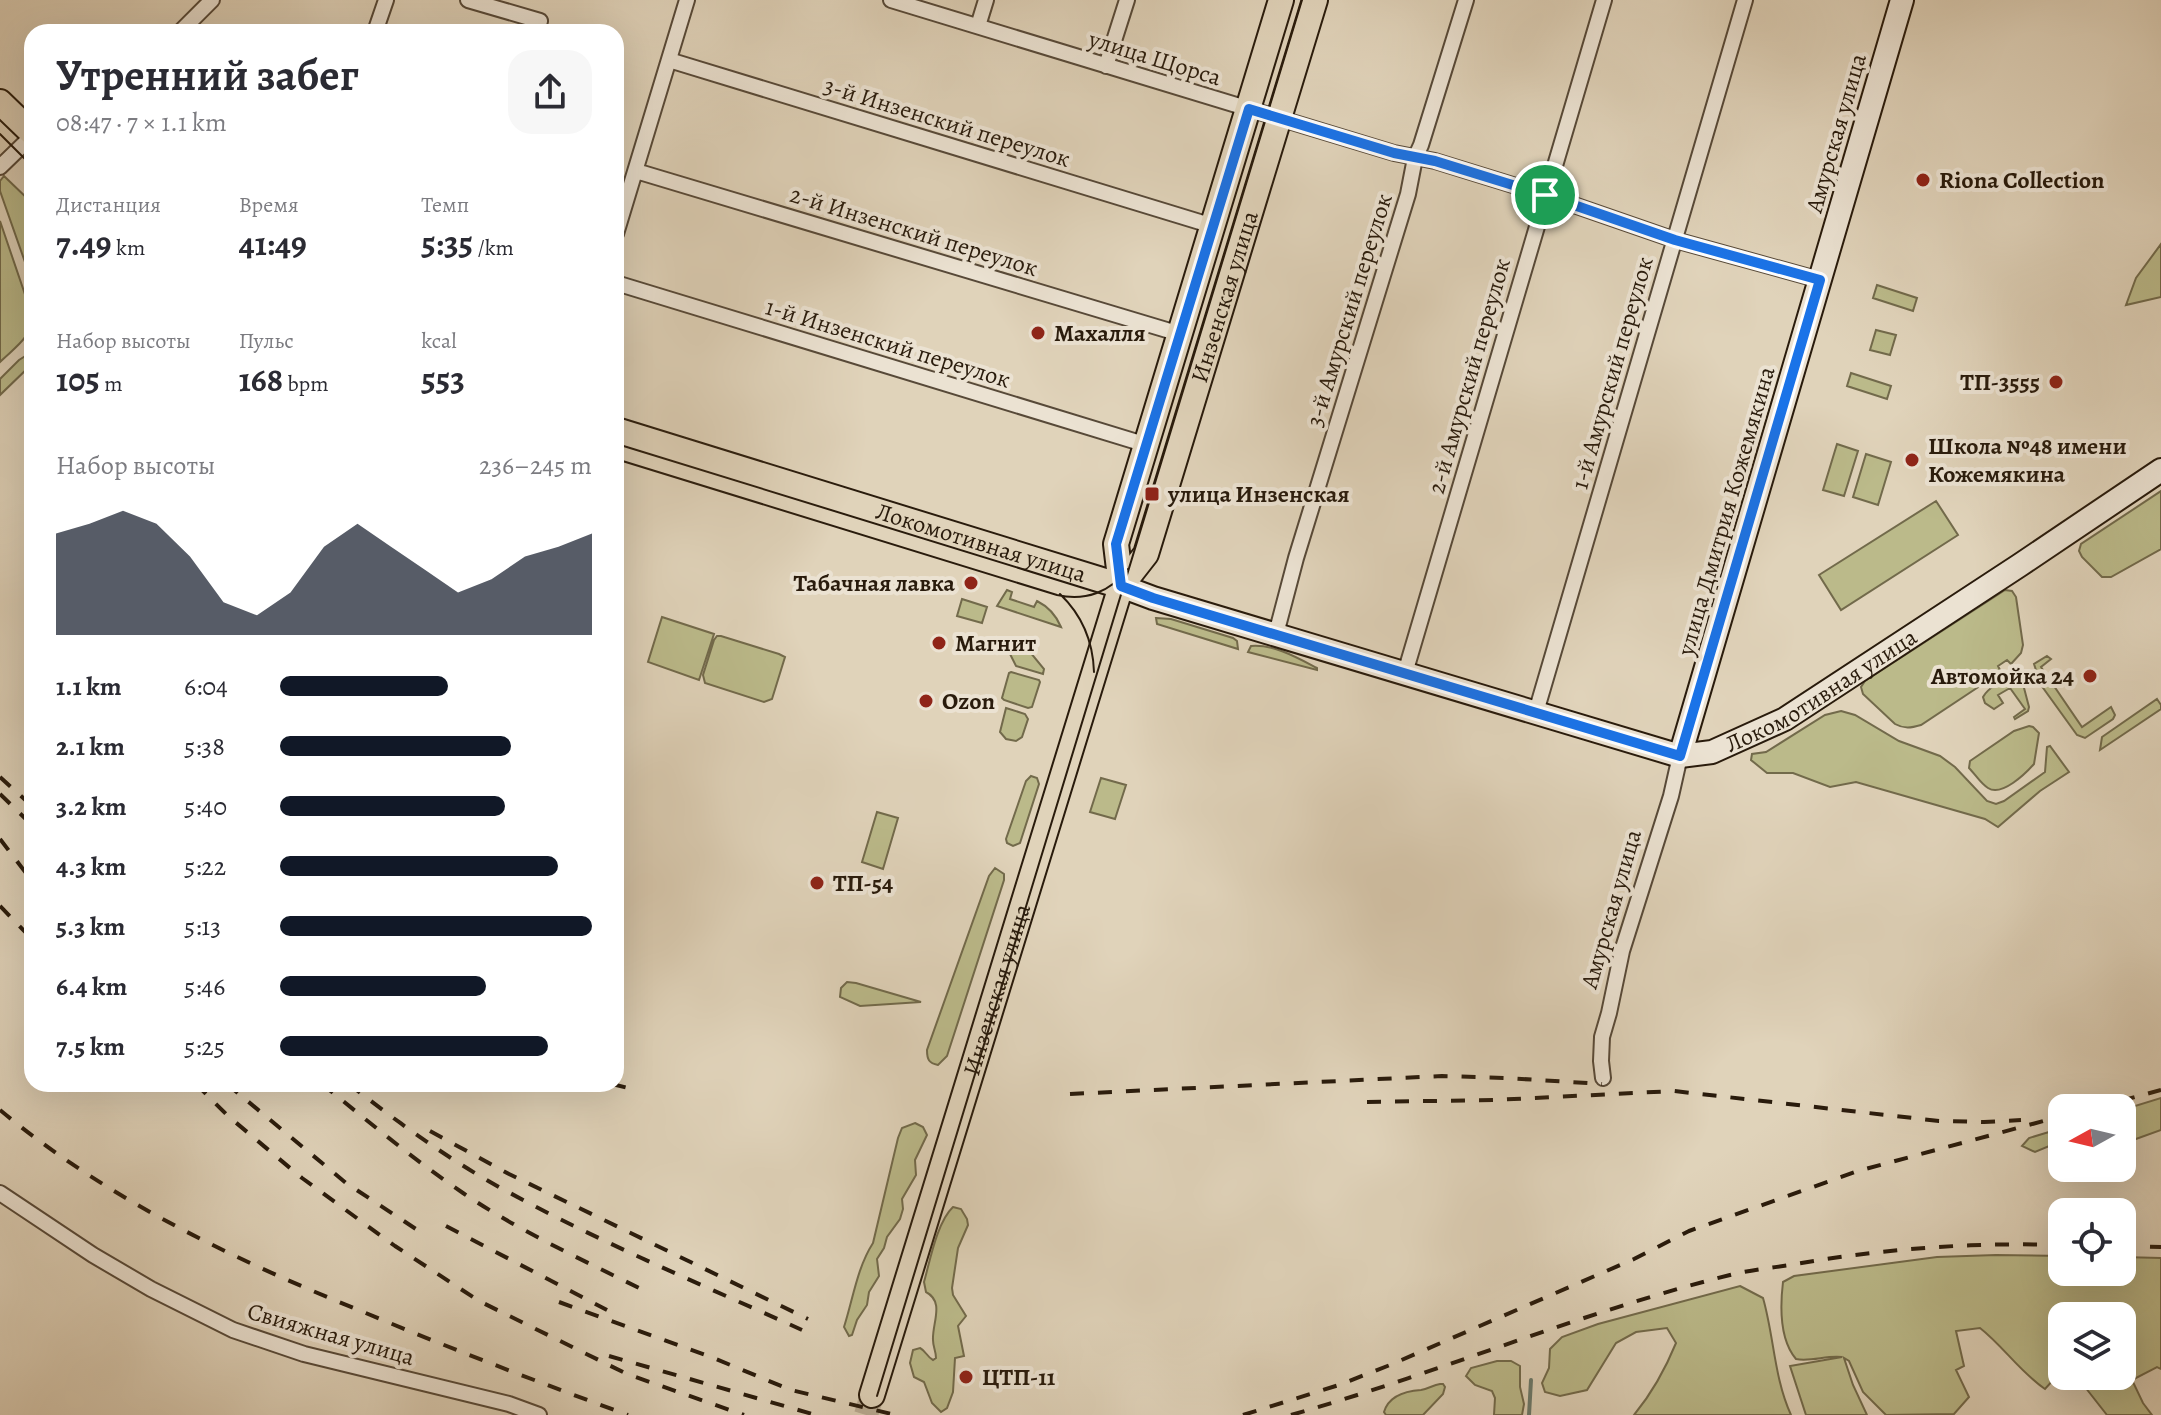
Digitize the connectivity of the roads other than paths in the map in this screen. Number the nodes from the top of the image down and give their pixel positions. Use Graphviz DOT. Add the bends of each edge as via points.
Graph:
graph roads {
  1 [pos="212,0"];
  2 [pos="386,0"];
  3 [pos="468,0"];
  4 [pos="687,0"];
  5 [pos="891,0"];
  6 [pos="986,0"];
  7 [pos="1127,0"];
  8 [pos="1281,0"];
  9 [pos="1315,0"];
  10 [pos="1466,0"];
  11 [pos="1604,0"];
  12 [pos="1745,0"];
  13 [pos="1902,0"];
  14 [pos="188,24"];
  15 [pos="378,24"];
  16 [pos="539,24"];
  17 [pos="978,26"];
  18 [pos="669,60"];
  19 [pos="1106,66"];
  20 [pos="0,102"];
  21 [pos="1249,109"];
  22 [pos="1279,118"];
  23 [pos="24,126"];
  24 [pos="24,142"];
  25 [pos="1415,158"];
  26 [pos="0,167"];
  27 [pos="636,171"];
  28 [pos="1545,195"];
  29 [pos="624,209"];
  30 [pos="1213,226"];
  31 [pos="1675,240"];
  32 [pos="1820,280"];
  33 [pos="624,285"];
  34 [pos="1180,334"];
  35 [pos="624,432"];
  36 [pos="1147,445"];
  37 [pos="2161,470"];
  38 [pos="1121,586"];
  39 [pos="1276,634"];
  40 [pos="1405,673"];
  41 [pos="1536,712"];
  42 [pos="1680,756"];
  43 [pos="1603,1078"];
  44 [pos="0,1193"];
  45 [pos="872,1395"];
  46 [pos="539,1415"];
  1 -- 14 [label="street"];
  2 -- 15 [label="street"];
  3 -- 16 [label="street"];
  4 -- 18 [label="street"];
  5 -- 17 [label="street, улица Щорса"];
  6 -- 17 [label="street"];
  7 -- 19 [label="street"];
  8 -- 21 [label="main road, Инзенская улица"];
  9 -- 22 [label="main road, Инзенская улица"];
  10 -- 25 [label="street, 3-й Амурский переулок"];
  11 -- 28 [label="street, 2-й Амурский переулок"];
  12 -- 31 [label="street, 1-й Амурский переулок"];
  13 -- 32 [label="main road, Амурская улица"];
  17 -- 19 [label="street, улица Щорса"];
  18 -- 27 [label="street"];
  18 -- 30 [label="street, 3-й Инзенский переулок"];
  19 -- 21 [label="street, улица Щорса"];
  20 -- 23 [label="main road"];
  21 -- 22 [label="street, улица Щорса"];
  21 -- 30 [label="main road, Инзенская улица"];
  22 -- 25 [label="street, улица Щорса"];
  22 -- 38 [label="main road, Инзенская улица" via="1146,554"];
  24 -- 26 [label="street"];
  25 -- 28 [label="street, улица Щорса"];
  25 -- 39 [label="street, 3-й Амурский переулок"];
  27 -- 29 [label="street"];
  27 -- 34 [label="street, 2-й Инзенский переулок"];
  28 -- 31 [label="street, улица Щорса"];
  28 -- 40 [label="street, 2-й Амурский переулок"];
  30 -- 34 [label="main road, Инзенская улица"];
  31 -- 32 [label="street, улица Щорса"];
  31 -- 41 [label="street, 1-й Амурский переулок"];
  32 -- 42 [label="main road, улица Дмитрия Кожемякина"];
  33 -- 36 [label="street, 1-й Инзенский переулок"];
  34 -- 36 [label="main road, Инзенская улица"];
  35 -- 38 [label="main road, Локомотивная улица"];
  36 -- 38 [label="main road, Инзенская улица" via="1116,544"];
  37 -- 42 [label="main road, Локомотивная улица" via="1785,719 1712,752"];
  38 -- 39 [label="main road, Локомотивная улица"];
  38 -- 45 [label="main road, Инзенская улица"];
  39 -- 40 [label="main road, Локомотивная улица"];
  40 -- 41 [label="main road, Локомотивная улица"];
  41 -- 42 [label="main road, Локомотивная улица"];
  42 -- 43 [label="street, Амурская улица" via="1622,951 1602,1037"];
  44 -- 46 [label="street, Свияжная улица" via="93,1255 233,1330 304,1354"];
}
